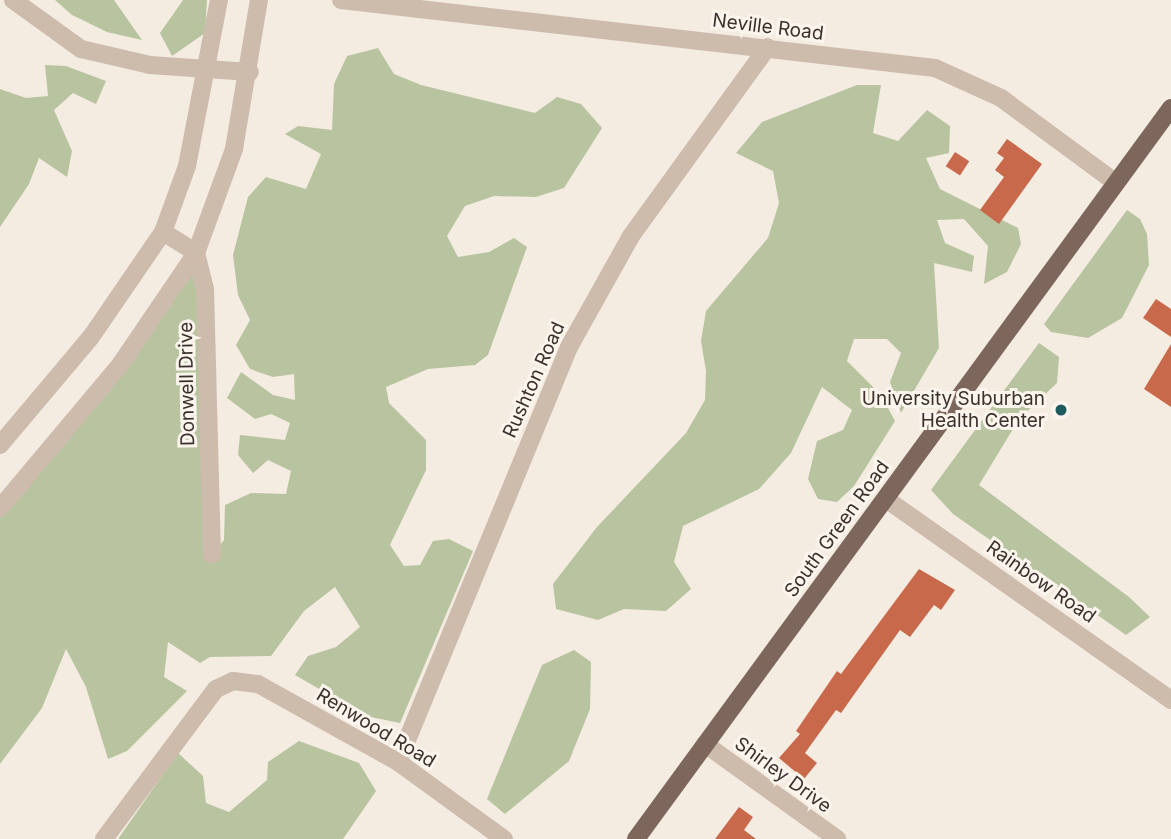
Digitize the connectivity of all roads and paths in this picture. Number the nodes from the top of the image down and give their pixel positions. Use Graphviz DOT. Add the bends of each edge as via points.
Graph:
graph roads {
  1 [pos="13,0"];
  2 [pos="219,0"];
  3 [pos="259,0"];
  4 [pos="341,0"];
  5 [pos="768,47"];
  6 [pos="208,70"];
  7 [pos="250,72"];
  8 [pos="1171,108"];
  9 [pos="1115,182"];
  10 [pos="163,232"];
  11 [pos="196,253"];
  12 [pos="0,445"];
  13 [pos="886,499"];
  14 [pos="0,508"];
  15 [pos="212,555"];
  16 [pos="1171,700"];
  17 [pos="705,744"];
  18 [pos="398,762"];
  19 [pos="104,839"];
  20 [pos="504,839"];
  21 [pos="636,839"];
  22 [pos="836,839"];
  1 -- 6 [label="street" via="81,49 149,65"];
  2 -- 6 [label="street"];
  3 -- 7 [label="street"];
  4 -- 5 [label="street, Neville Road"];
  5 -- 9 [label="street, Neville Road" via="934,68 1001,98"];
  5 -- 18 [label="street, Rushton Road" via="631,236 569,347"];
  6 -- 7 [label="street"];
  6 -- 10 [label="street" via="187,166"];
  7 -- 11 [label="street" via="234,149"];
  8 -- 9 [label="main road, South Green Road"];
  9 -- 13 [label="main road, South Green Road"];
  10 -- 11 [label="street"];
  10 -- 12 [label="street" via="91,337"];
  11 -- 14 [label="street" via="120,365"];
  11 -- 15 [label="street, Donwell Drive" via="206,311"];
  13 -- 16 [label="street, Rainbow Road"];
  13 -- 17 [label="main road, South Green Road"];
  17 -- 21 [label="main road, South Green Road"];
  17 -- 22 [label="street, Shirley Drive"];
  18 -- 19 [label="street, Renwood Road" via="258,684 233,681 216,689"];
  18 -- 20 [label="street, Renwood Road"];
}
